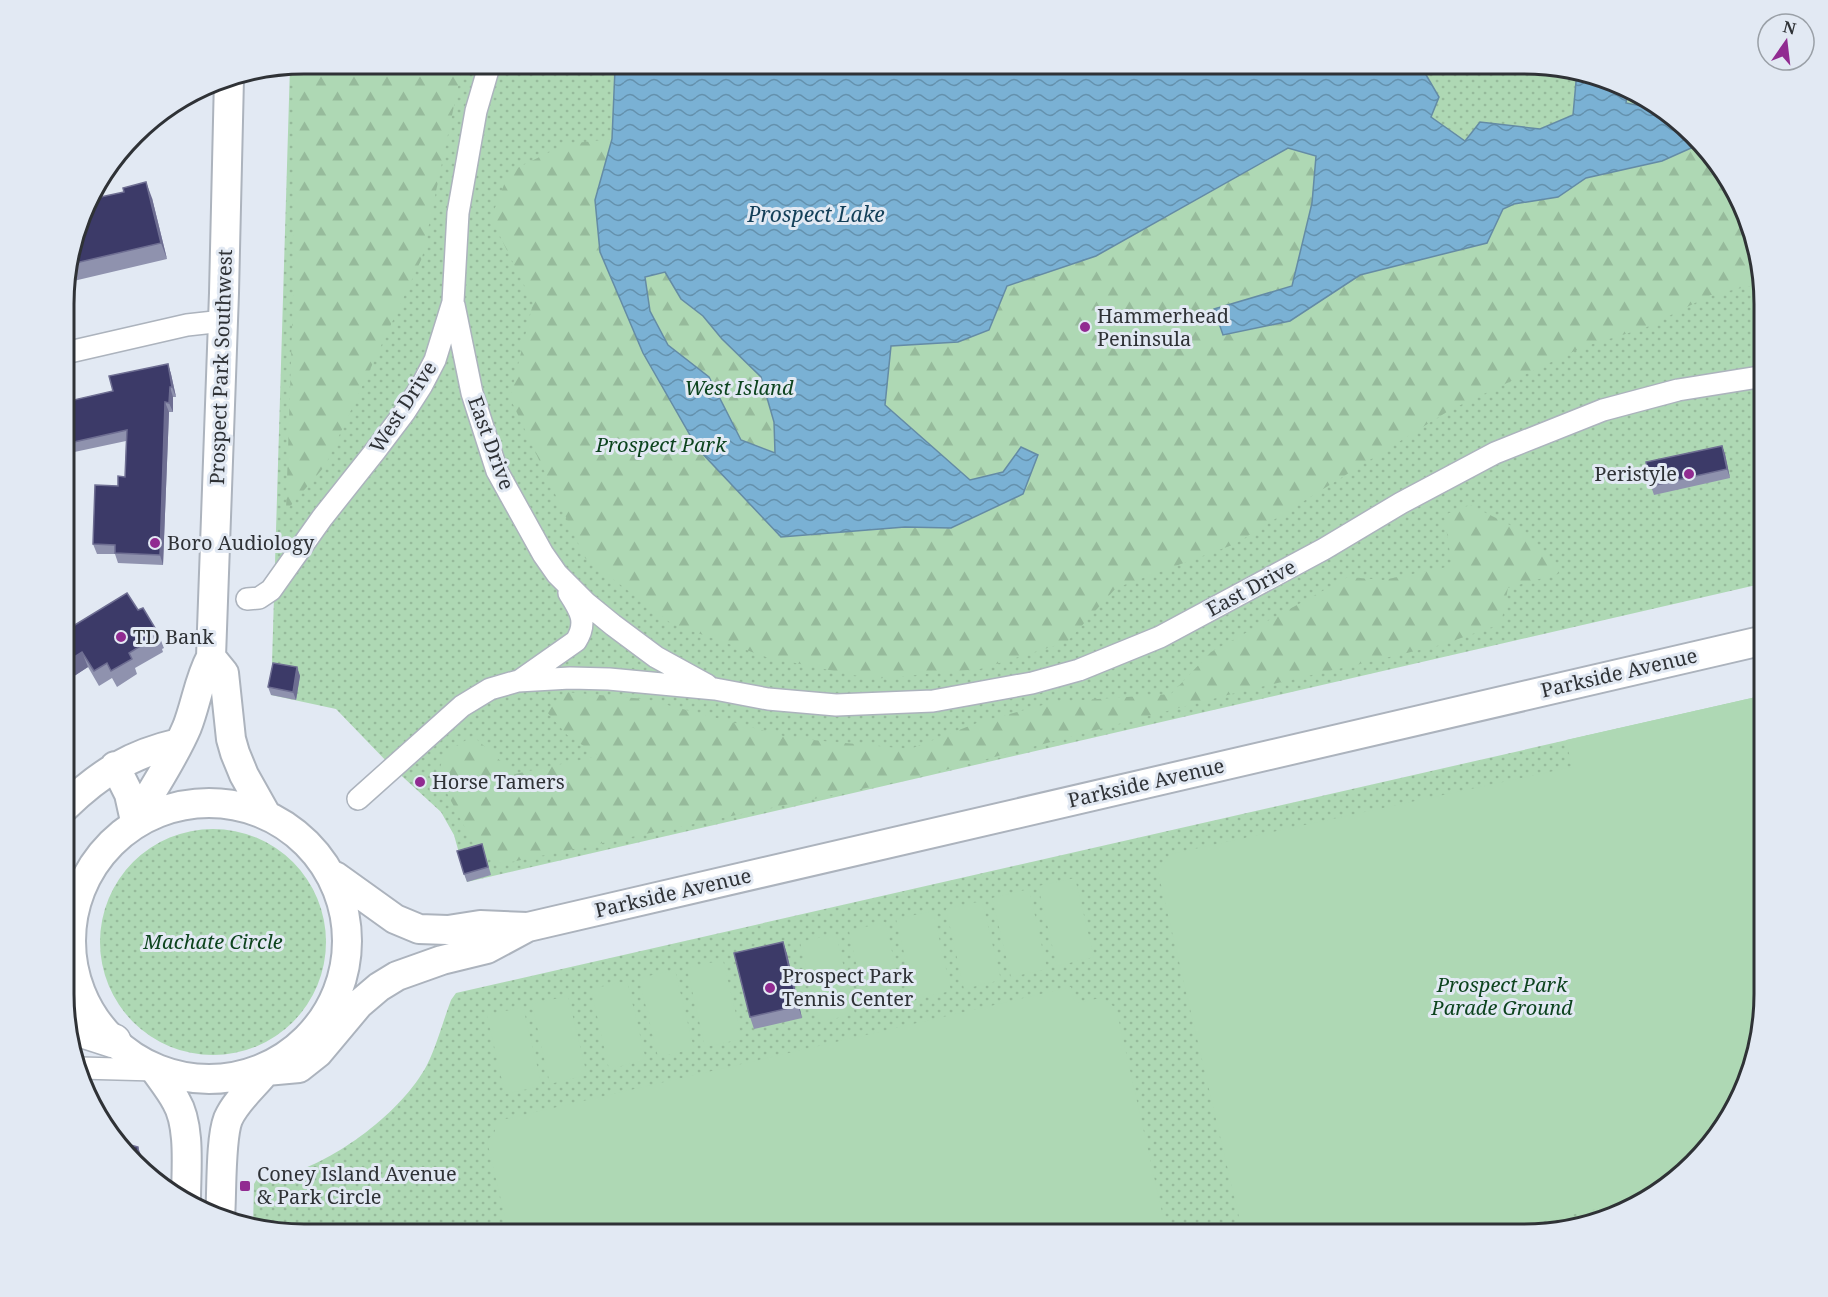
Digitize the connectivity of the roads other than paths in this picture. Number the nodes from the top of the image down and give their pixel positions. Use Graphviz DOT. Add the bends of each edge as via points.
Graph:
graph roads {
  1 [pos="487,74"];
  2 [pos="229,86"];
  3 [pos="453,302"];
  4 [pos="223,321"];
  5 [pos="74,351"];
  6 [pos="1754,378"];
  7 [pos="557,574"];
  8 [pos="248,600"];
  9 [pos="1754,642"];
  10 [pos="211,657"];
  11 [pos="518,681"];
  12 [pos="714,689"];
  13 [pos="179,743"];
  14 [pos="114,766"];
  15 [pos="74,798"];
  16 [pos="358,799"];
  17 [pos="267,816"];
  18 [pos="135,821"];
  19 [pos="100,852"];
  20 [pos="335,876"];
  21 [pos="74,877"];
  22 [pos="74,916"];
  23 [pos="528,927"];
  24 [pos="74,966"];
  25 [pos="76,1030"];
  26 [pos="114,1041"];
  27 [pos="86,1068"];
  28 [pos="155,1070"];
  29 [pos="266,1071"];
  30 [pos="186,1192"];
  31 [pos="221,1208"];
  1 -- 3 [label="street, West Drive" via="476,111 458,213"];
  2 -- 4 [label="main road, Prospect Park Southwest"];
  3 -- 7 [label="street, East Drive" via="472,393 497,471"];
  3 -- 8 [label="street, West Drive" via="435,360 404,413 272,590"];
  4 -- 5 [label="street" via="187,325"];
  4 -- 10 [label="main road, Prospect Park Southwest"];
  6 -- 12 [label="street, East Drive" via="1678,390 1603,410 1495,453 1160,637 1079,670 1032,683 900,703 825,704"];
  7 -- 11 [label="street, East Drive" via="582,617 581,632 576,641"];
  7 -- 12 [label="street, East Drive" via="586,603 656,657"];
  9 -- 23 [label="main road, Parkside Avenue"];
  10 -- 13 [label="main road, Prospect Park Southwest"];
  10 -- 17 [label="main road" via="224,673 235,753"];
  11 -- 12 [label="street, East Drive" via="609,679"];
  11 -- 16 [label="street, East Drive" via="490,689 462,706"];
  13 -- 14 [label="main road" via="152,749"];
  13 -- 18 [label="main road, Prospect Park Southwest"];
  14 -- 15 [label="main road"];
  14 -- 18 [label="main road" via="129,794"];
  17 -- 18 [label="main road" via="246,808 205,804 171,809"];
  17 -- 20 [label="main road" via="305,841"];
  18 -- 19 [label="main road"];
  19 -- 21 [label="main road"];
  19 -- 22 [label="main road"];
  20 -- 23 [label="main road, Parkside Avenue" via="395,919 419,928"];
  20 -- 29 [label="main road" via="347,936 337,985 326,1009 288,1057"];
  23 -- 29 [label="main road, Parkside Avenue" via="487,949 397,976 359,1004 318,1053 298,1068"];
  24 -- 26 [label="main road" via="91,1010"];
  25 -- 26 [label="highway"];
  26 -- 28 [label="main road"];
  27 -- 28 [label="street"];
  28 -- 29 [label="main road, Parkside Avenue" via="203,1079"];
  28 -- 30 [label="main road" via="183,1117"];
  29 -- 31 [label="main road" via="227,1121"];
}
